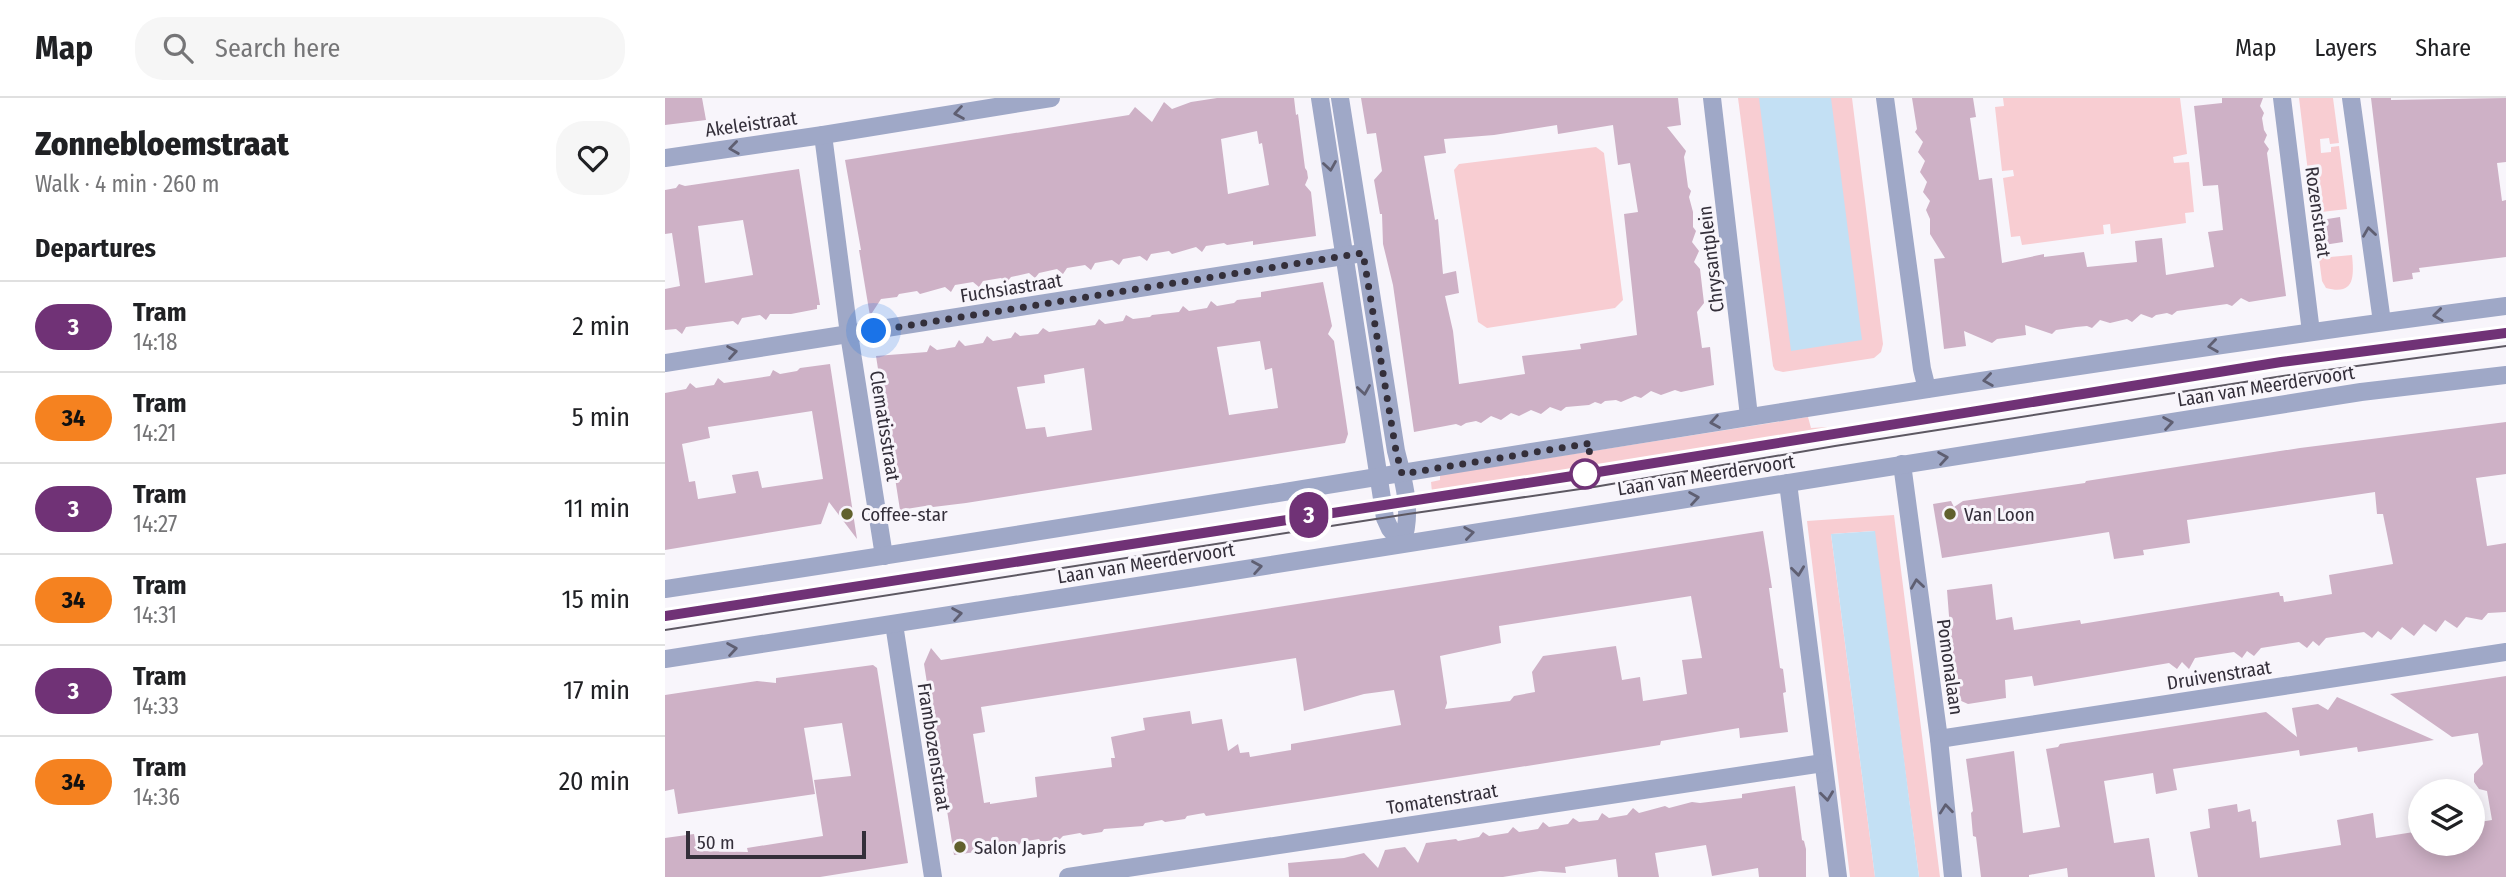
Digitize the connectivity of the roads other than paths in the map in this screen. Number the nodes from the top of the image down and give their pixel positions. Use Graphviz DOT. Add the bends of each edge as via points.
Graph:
graph roads {
  1 [pos="1051,98"];
  2 [pos="1320,98"];
  3 [pos="1340,98"];
  4 [pos="1712,98"];
  5 [pos="1885,98"];
  6 [pos="2282,98"];
  7 [pos="2351,98"];
  8 [pos="823,135"];
  9 [pos="665,158"];
  10 [pos="1363,253"];
  11 [pos="1344,256"];
  12 [pos="2506,306"];
  13 [pos="2382,322"];
  14 [pos="2311,332"];
  15 [pos="849,334"];
  16 [pos="665,363"];
  17 [pos="2506,375"];
  18 [pos="1927,389"];
  19 [pos="1749,416"];
  20 [pos="1902,464"];
  21 [pos="1402,474"];
  22 [pos="1379,477"];
  23 [pos="1788,483"];
  24 [pos="1402,543"];
  25 [pos="884,556"];
  26 [pos="665,589"];
  27 [pos="894,624"];
  28 [pos="2506,652"];
  29 [pos="665,659"];
  30 [pos="1939,738"];
  31 [pos="1823,763"];
  32 [pos="933,877"];
  33 [pos="1068,877"];
  34 [pos="1838,877"];
  35 [pos="1953,877"];
  1 -- 8 [label="street, Akeleistraat, one-way"];
  2 -- 11 [label="street, one-way"];
  3 -- 10 [label="street"];
  4 -- 19 [label="street, Chrysantplein"];
  5 -- 18 [label="street"];
  6 -- 14 [label="street, Rozenstraat"];
  13 -- 7 [label="street, one-way"];
  8 -- 9 [label="street, Akeleistraat, one-way"];
  8 -- 15 [label="street, Clematisstraat"];
  10 -- 11 [label="street, Fuchsiastraat"];
  10 -- 21 [label="street"];
  11 -- 15 [label="street, Fuchsiastraat"];
  11 -- 22 [label="street, one-way"];
  12 -- 13 [label="street, one-way"];
  13 -- 14 [label="street"];
  14 -- 18 [label="street, one-way"];
  16 -- 15 [label="street, Fuchsiastraat, one-way"];
  15 -- 25 [label="street, Clematisstraat"];
  20 -- 17 [label="street, Laan van Meerdervoort, one-way" via="2361,392"];
  18 -- 19 [label="street"];
  19 -- 21 [label="street, one-way"];
  20 -- 23 [label="street, Laan van Meerdervoort"];
  30 -- 20 [label="street, Pomonalaan, one-way"];
  21 -- 22 [label="street"];
  21 -- 24 [label="street" via="1408,527"];
  22 -- 24 [label="street" via="1385,518"];
  22 -- 25 [label="street"];
  24 -- 23 [label="street, Laan van Meerdervoort, one-way"];
  23 -- 31 [label="street, one-way"];
  27 -- 24 [label="street, Laan van Meerdervoort, one-way"];
  25 -- 26 [label="street"];
  29 -- 27 [label="street, Laan van Meerdervoort, one-way"];
  27 -- 32 [label="street, Frambozenstraat"];
  28 -- 30 [label="street, Druivenstraat"];
  35 -- 30 [label="street, Pomonalaan, one-way"];
  31 -- 33 [label="street, Tomatenstraat"];
  31 -- 34 [label="street, one-way"];
}
